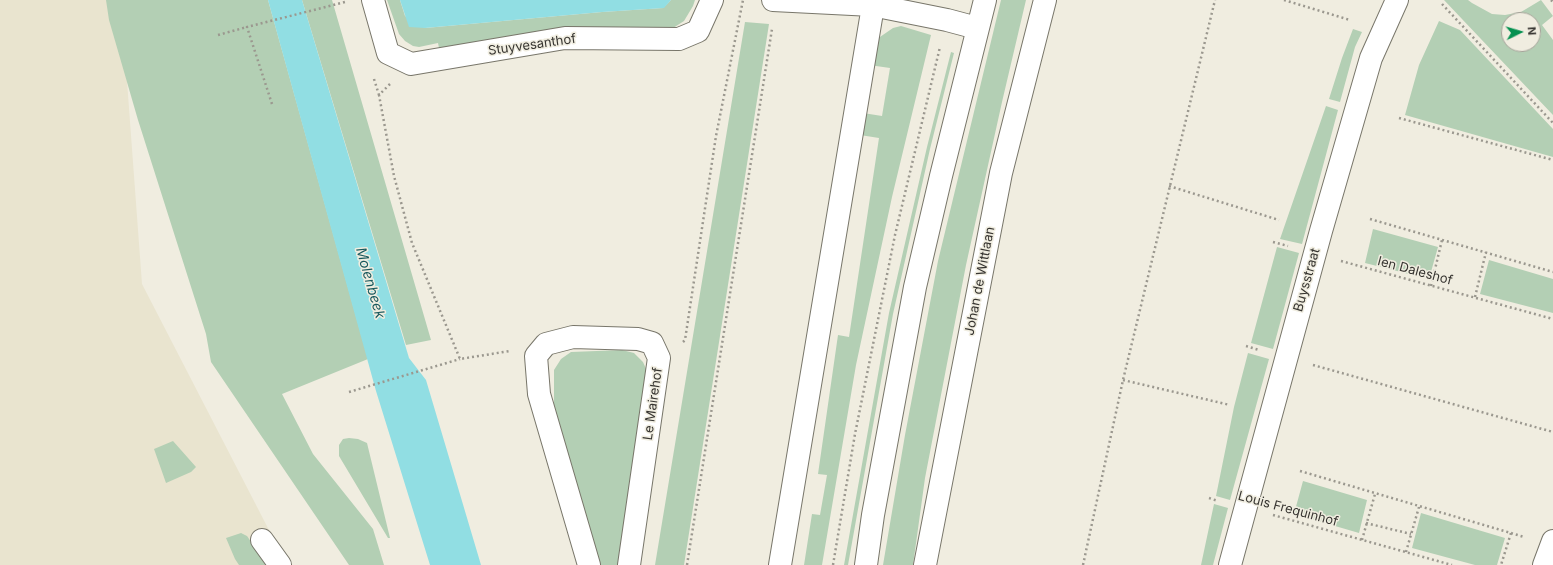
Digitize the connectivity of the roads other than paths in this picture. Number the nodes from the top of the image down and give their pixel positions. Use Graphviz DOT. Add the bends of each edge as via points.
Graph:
graph roads {
  1 [pos="373,0"];
  2 [pos="712,0"];
  3 [pos="775,0"];
  4 [pos="984,0"];
  5 [pos="1045,0"];
  6 [pos="1397,0"];
  7 [pos="873,3"];
  8 [pos="977,28"];
  9 [pos="262,540"];
  10 [pos="1553,541"];
  11 [pos="280,565"];
  12 [pos="589,565"];
  13 [pos="629,565"];
  14 [pos="780,565"];
  15 [pos="866,565"];
  16 [pos="925,565"];
  17 [pos="1230,565"];
  18 [pos="1544,565"];
  1 -- 2 [label="street, Stuyvesanthof" via="388,53 410,64 565,38 679,40 698,31"];
  3 -- 7 [label="street"];
  4 -- 8 [label="street"];
  5 -- 16 [label="street, Johan de Wittlaan" via="1001,173"];
  6 -- 17 [label="street, Buysstraat" via="1371,58"];
  7 -- 8 [label="street"];
  7 -- 14 [label="street"];
  8 -- 15 [label="street" via="915,287 874,507"];
  9 -- 11 [label="street"];
  10 -- 18 [label="street"];
  12 -- 13 [label="street, Le Mairehof" via="539,394 536,356 546,344 573,337 638,339 652,343 659,358"];
}
